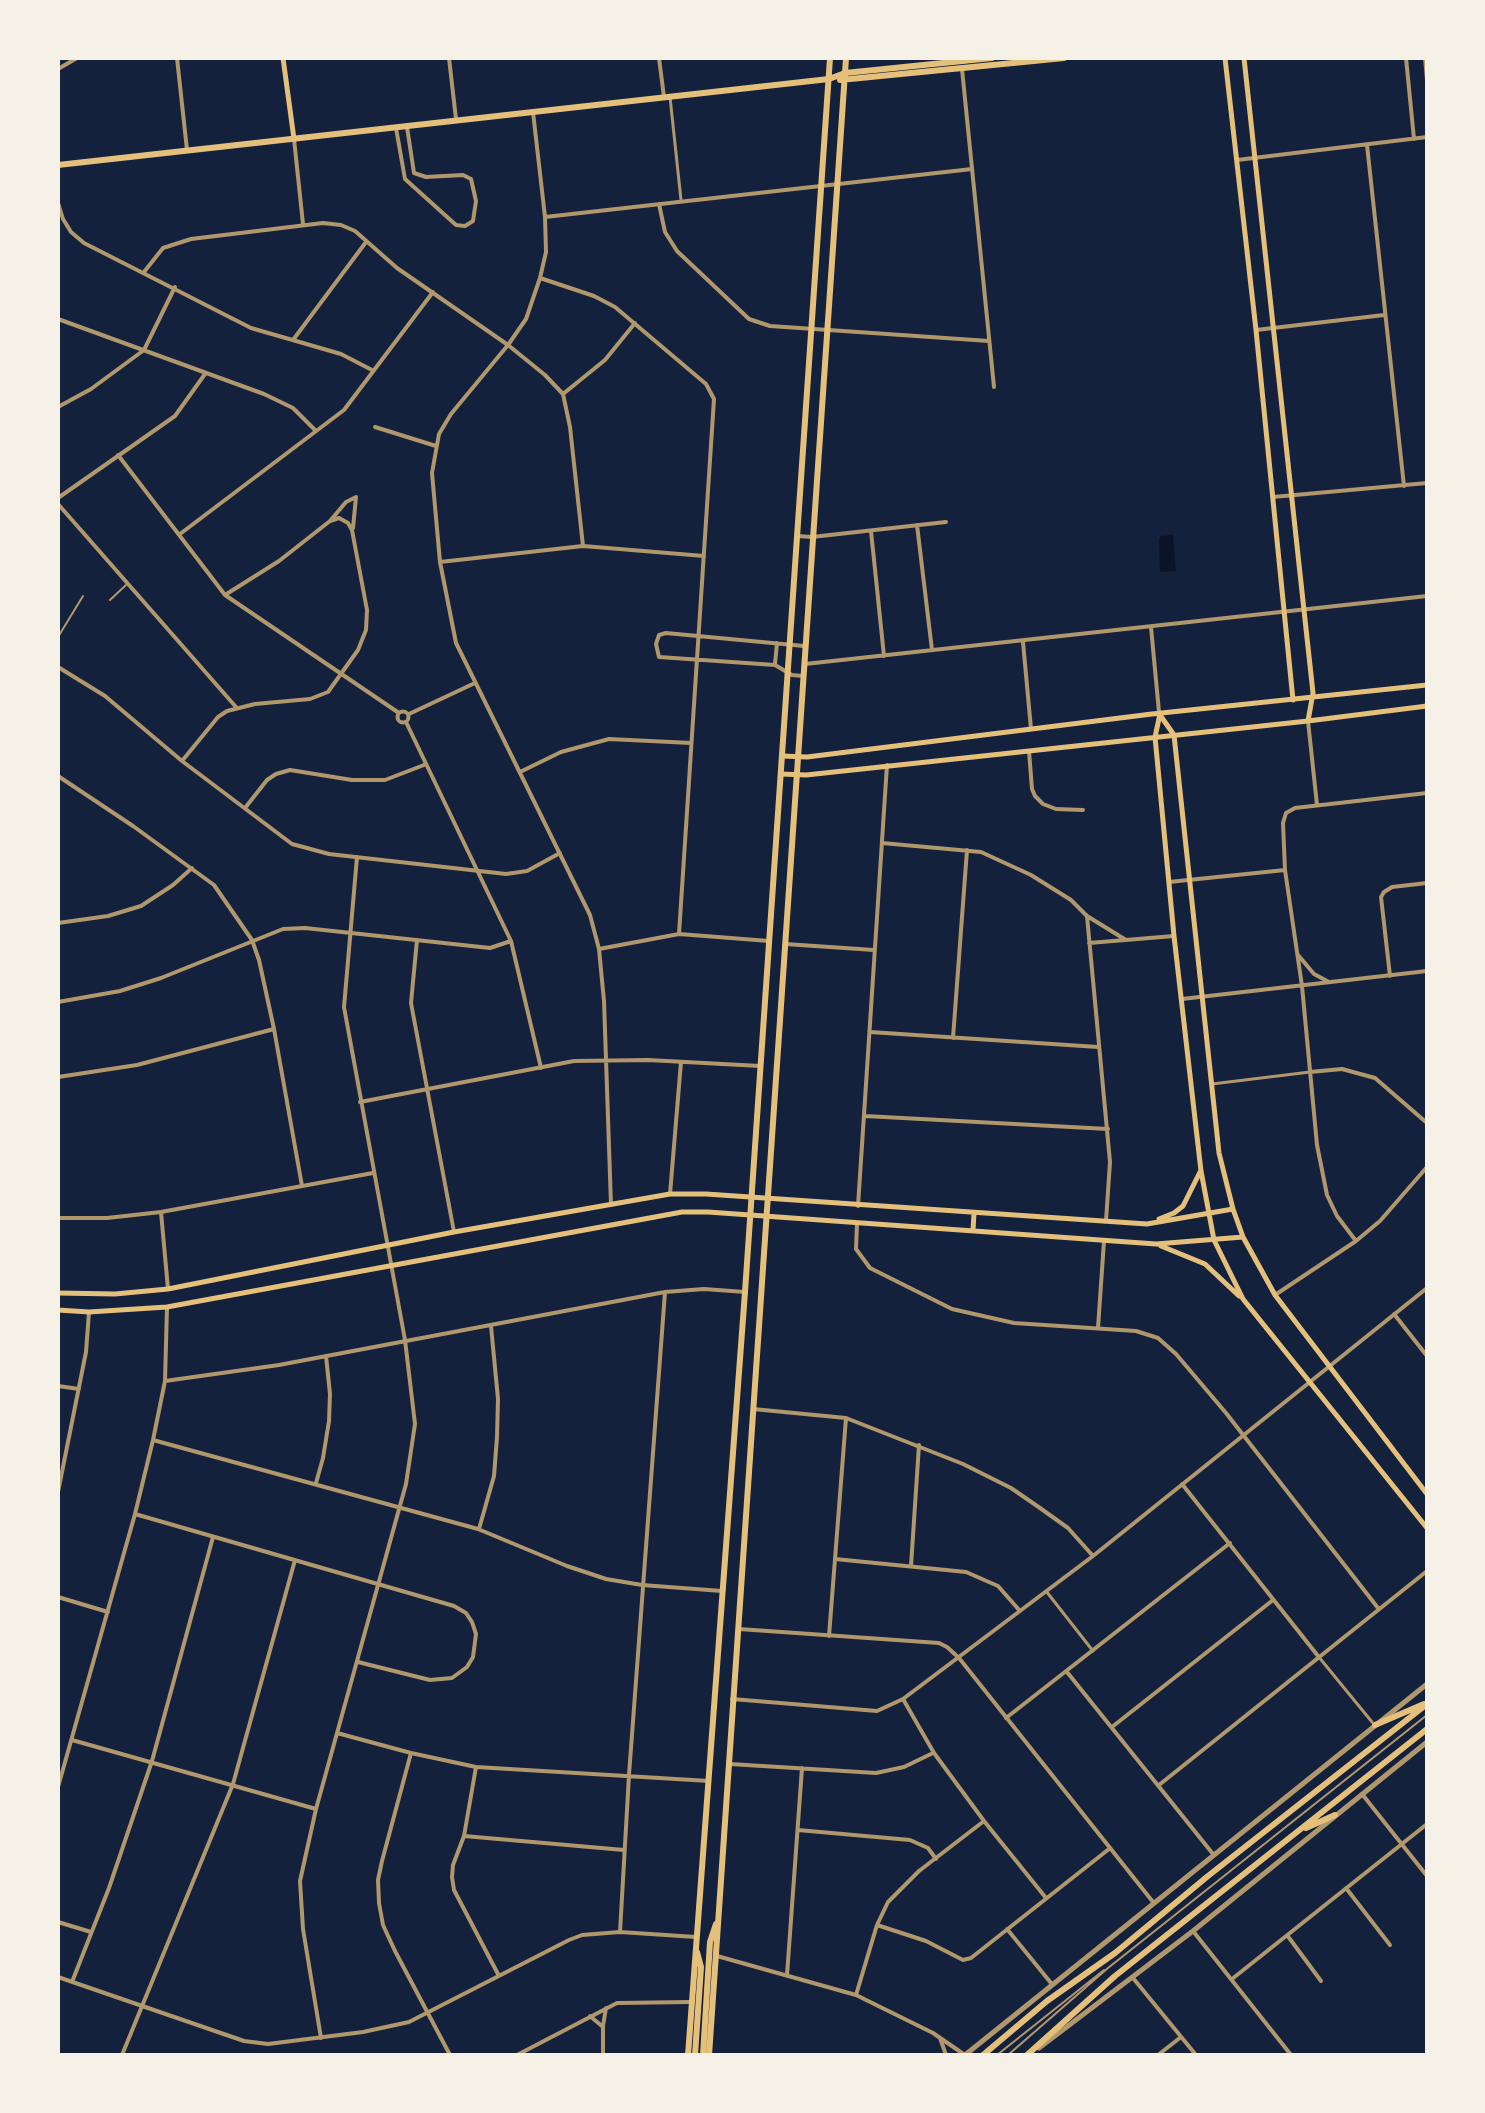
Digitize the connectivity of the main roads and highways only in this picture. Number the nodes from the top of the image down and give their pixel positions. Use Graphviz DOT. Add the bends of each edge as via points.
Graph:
graph roads {
  1 [pos="283,58"];
  2 [pos="830,58"];
  3 [pos="846,58"];
  4 [pos="992,58"];
  5 [pos="1064,58"];
  6 [pos="1225,58"];
  7 [pos="1244,58"];
  8 [pos="845,77"];
  9 [pos="829,79"];
  10 [pos="294,139"];
  11 [pos="58,165"];
  12 [pos="1427,685"];
  13 [pos="1313,697"];
  14 [pos="1293,700"];
  15 [pos="1427,706"];
  16 [pos="1160,714"];
  17 [pos="1308,721"];
  18 [pos="1174,735"];
  19 [pos="1155,737"];
  20 [pos="782,756"];
  21 [pos="798,757"];
  22 [pos="781,774"];
  23 [pos="797,775"];
  24 [pos="1201,1171"];
  25 [pos="751,1198"];
  26 [pos="767,1200"];
  27 [pos="1233,1209"];
  28 [pos="974,1213"];
  29 [pos="750,1215"];
  30 [pos="1210,1215"];
  31 [pos="766,1217"];
  32 [pos="1147,1224"];
  33 [pos="973,1230"];
  34 [pos="1243,1237"];
  35 [pos="1214,1240"];
  36 [pos="1156,1244"];
  37 [pos="58,1293"];
  38 [pos="1243,1299"];
  39 [pos="58,1310"];
  40 [pos="735,1431"];
  41 [pos="751,1433"];
  42 [pos="1427,1494"];
  43 [pos="1424,1520"];
  44 [pos="1427,1528"];
  45 [pos="1427,1704"];
  46 [pos="1374,1724"];
  47 [pos="1427,1729"];
  48 [pos="1368,1776"];
  49 [pos="1374,1784"];
  50 [pos="1335,1815"];
  51 [pos="1299,1831"];
  52 [pos="719,1914"];
  53 [pos="696,1941"];
  54 [pos="688,2055"];
  55 [pos="695,2055"];
  56 [pos="703,2055"];
  57 [pos="709,2055"];
  58 [pos="983,2055"];
  59 [pos="1028,2055"];
  1 -- 10 [label="main road"];
  2 -- 9 [label="main road"];
  3 -- 8 [label="main road"];
  4 -- 8 [label="main road"];
  5 -- 8 [label="main road"];
  6 -- 14 [label="main road"];
  7 -- 13 [label="main road"];
  8 -- 9 [label="main road"];
  8 -- 21 [label="main road"];
  9 -- 10 [label="main road"];
  9 -- 20 [label="main road"];
  10 -- 11 [label="main road"];
  12 -- 13 [label="main road"];
  13 -- 14 [label="main road"];
  13 -- 17 [label="main road"];
  14 -- 16 [label="main road"];
  15 -- 17 [label="main road"];
  16 -- 18 [label="main road"];
  16 -- 19 [label="main road"];
  16 -- 21 [label="main road"];
  17 -- 18 [label="main road"];
  18 -- 19 [label="main road"];
  18 -- 27 [label="main road" via="1219,1153"];
  19 -- 23 [label="main road"];
  19 -- 24 [label="main road"];
  20 -- 21 [label="main road"];
  20 -- 22 [label="main road"];
  21 -- 23 [label="main road"];
  22 -- 23 [label="main road"];
  22 -- 25 [label="main road"];
  23 -- 26 [label="main road"];
  24 -- 30 [label="main road"];
  24 -- 32 [label="main road" via="1179,1210"];
  25 -- 26 [label="main road"];
  25 -- 29 [label="main road"];
  25 -- 37 [label="main road" via="670,1194 168,1289"];
  26 -- 28 [label="main road"];
  26 -- 31 [label="main road"];
  27 -- 30 [label="main road"];
  27 -- 34 [label="main road"];
  28 -- 32 [label="main road"];
  28 -- 33 [label="main road"];
  29 -- 31 [label="main road"];
  29 -- 39 [label="main road" via="682,1212 167,1307"];
  29 -- 40 [label="main road"];
  30 -- 32 [label="main road"];
  30 -- 35 [label="main road"];
  31 -- 33 [label="main road"];
  31 -- 41 [label="main road"];
  33 -- 36 [label="main road"];
  34 -- 35 [label="main road"];
  34 -- 42 [label="main road" via="1275,1295"];
  35 -- 36 [label="main road"];
  35 -- 38 [label="main road"];
  36 -- 38 [label="main road" via="1205,1264"];
  38 -- 43 [label="main road"];
  40 -- 41 [label="main road"];
  40 -- 53 [label="main road"];
  41 -- 52 [label="main road"];
  43 -- 44 [label="main road"];
  45 -- 46 [label="main road"];
  45 -- 58 [label="main road"];
  47 -- 48 [label="main road"];
  48 -- 49 [label="main road"];
  48 -- 51 [label="main road"];
  50 -- 51 [label="main road"];
  51 -- 59 [label="main road" via="1115,1976"];
  52 -- 56 [label="main road" via="710,1942"];
  52 -- 57 [label="main road"];
  53 -- 54 [label="main road"];
  53 -- 55 [label="main road" via="701,1967"];
}
